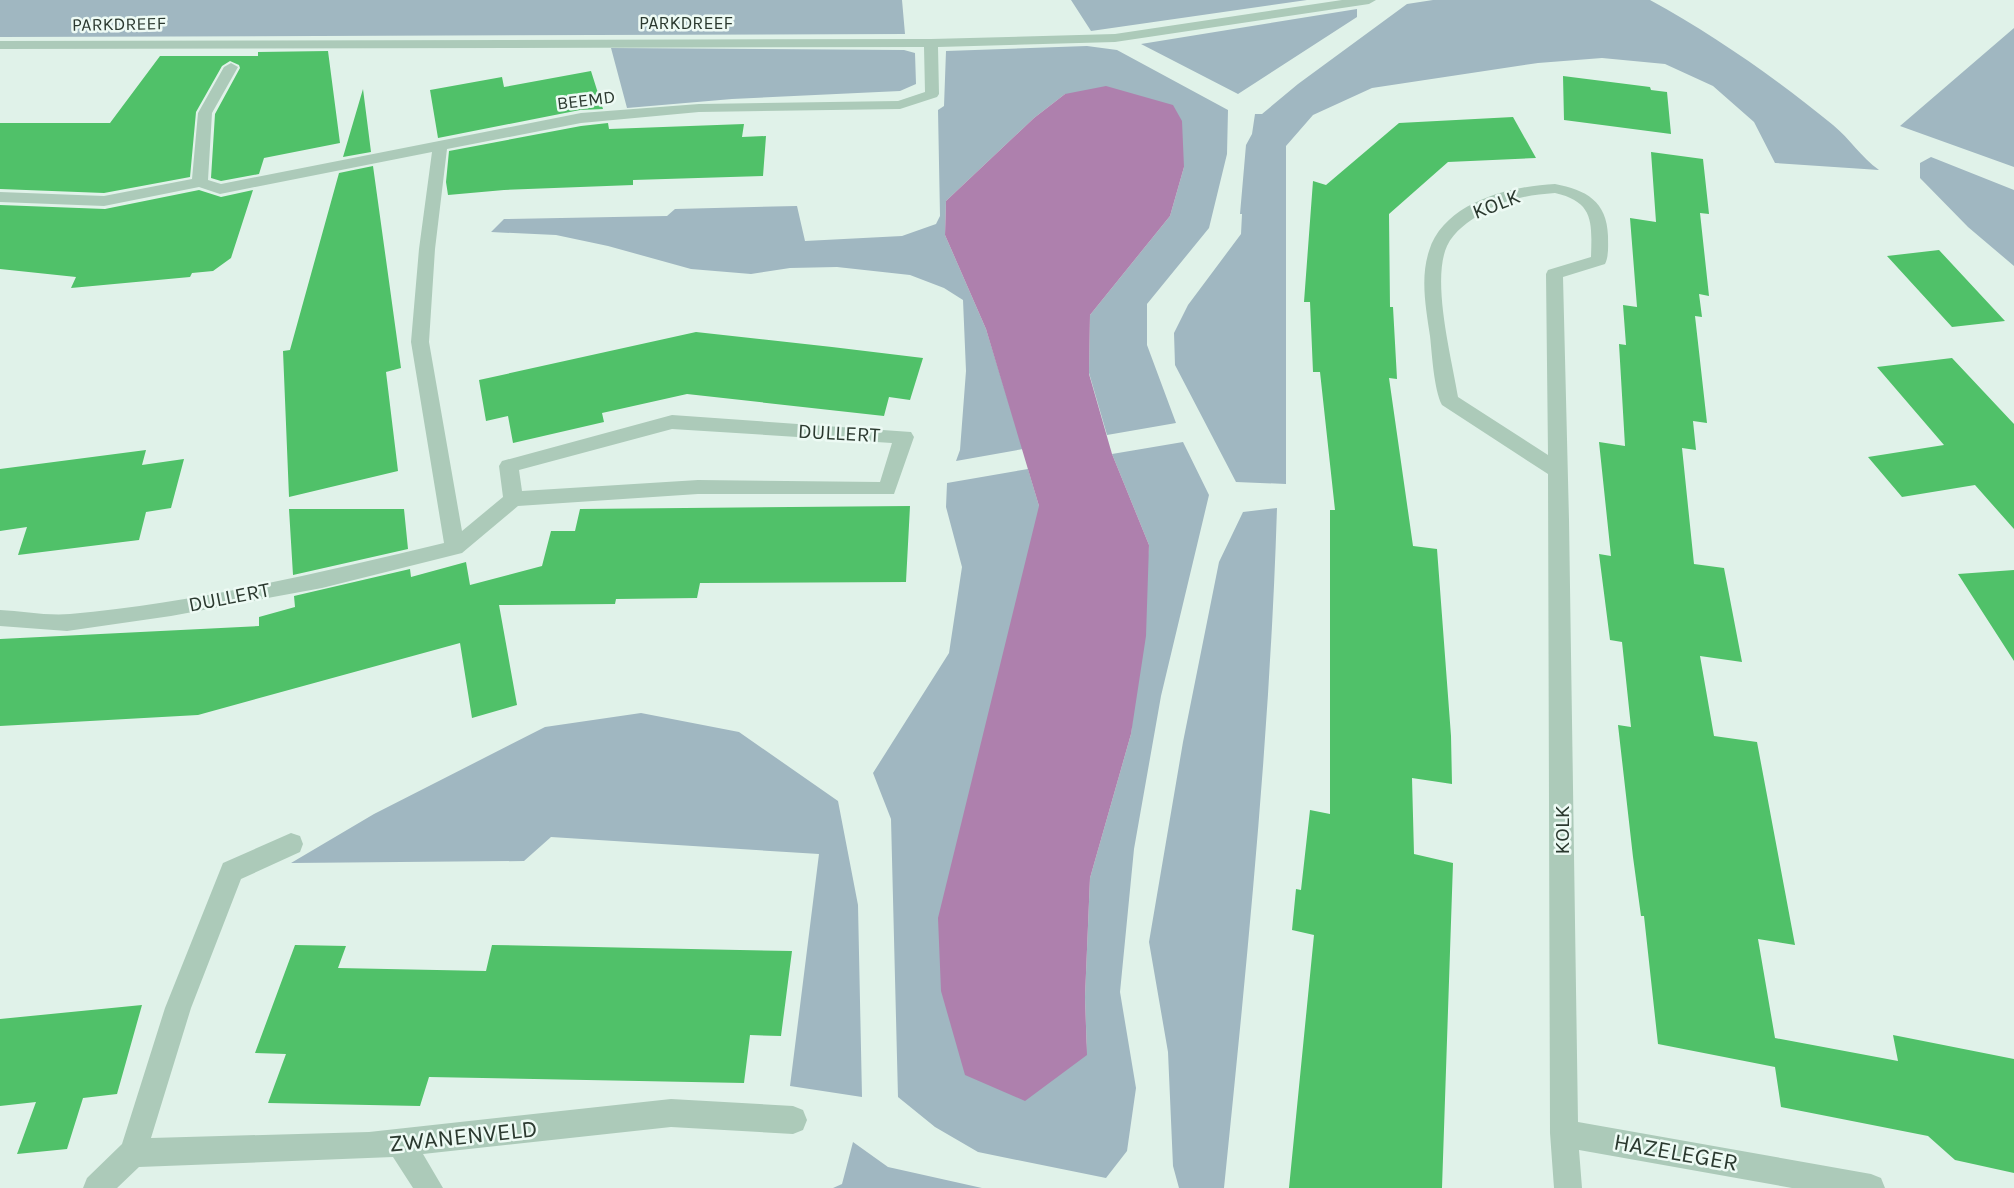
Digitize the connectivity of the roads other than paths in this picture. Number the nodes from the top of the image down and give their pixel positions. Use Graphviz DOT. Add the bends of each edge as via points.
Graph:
graph roads {
  1 [pos="1369,0"];
  2 [pos="931,43"];
  3 [pos="0,45"];
  4 [pos="231,66"];
  5 [pos="440,147"];
  6 [pos="200,182"];
  7 [pos="0,197"];
  8 [pos="1558,471"];
  9 [pos="513,499"];
  10 [pos="455,548"];
  11 [pos="0,618"];
  12 [pos="291,844"];
  13 [pos="793,1120"];
  14 [pos="1564,1133"];
  15 [pos="400,1143"];
  16 [pos="133,1153"];
  17 [pos="97,1188"];
  18 [pos="429,1188"];
  19 [pos="1568,1188"];
  20 [pos="1871,1188"];
  1 -- 2 [label="street, PARKDREEF" via="1115,37"];
  2 -- 3 [label="street, PARKDREEF"];
  2 -- 5 [label="street, BEEMD" via="932,94 900,105 699,108 580,118"];
  4 -- 6 [label="street" via="205,113"];
  5 -- 6 [label="street, BEEMD" via="220,190"];
  5 -- 10 [label="street" via="420,342"];
  6 -- 7 [label="street, BEEMD" via="104,201"];
  8 -- 8 [label="street, KOLK" via="1554,274 1599,260 1598,216 1590,202 1569,190 1520,191 1482,205 1456,222 1438,246 1432,272 1449,400"];
  8 -- 14 [label="street, KOLK"];
  9 -- 9 [label="street, DULLERT" via="509,466 671,422 904,437 887,489 698,486"];
  9 -- 10 [label="street, DULLERT"];
  10 -- 11 [label="street, DULLERT" via="322,580 171,608 67,623"];
  12 -- 16 [label="street" via="232,871 178,1009"];
  13 -- 15 [label="street, ZWANENVELD" via="671,1113"];
  14 -- 19 [label="street, KOLK"];
  14 -- 20 [label="street, HAZELEGER"];
  15 -- 16 [label="street, ZWANENVELD"];
  15 -- 18 [label="street"];
  16 -- 17 [label="street"];
}
